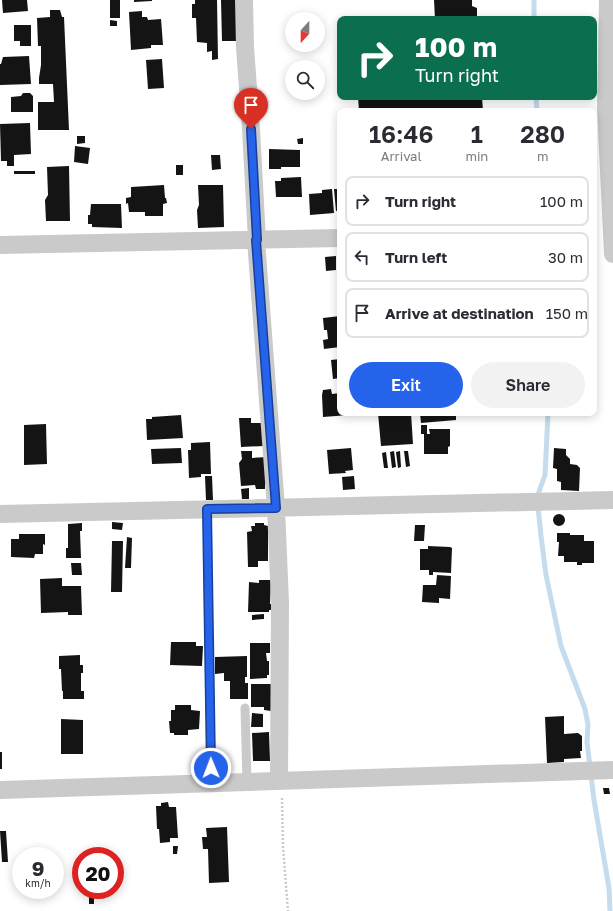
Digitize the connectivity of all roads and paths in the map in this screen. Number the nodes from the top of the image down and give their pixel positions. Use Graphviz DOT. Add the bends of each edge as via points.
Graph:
graph roads {
  1 [pos="244,0"];
  2 [pos="608,0"];
  3 [pos="612,231"];
  4 [pos="337,238"];
  5 [pos="256,240"];
  6 [pos="0,245"];
  7 [pos="613,254"];
  8 [pos="613,500"];
  9 [pos="276,508"];
  10 [pos="207,509"];
  11 [pos="0,514"];
  12 [pos="245,708"];
  13 [pos="613,770"];
  14 [pos="280,781"];
  15 [pos="247,782"];
  16 [pos="211,783"];
  17 [pos="0,790"];
  18 [pos="288,911"];
  1 -- 5 [label="street"];
  2 -- 3 [label="street" via="606,108"];
  3 -- 7 [label="street"];
  4 -- 5 [label="street"];
  5 -- 6 [label="street"];
  5 -- 9 [label="street"];
  8 -- 9 [label="street"];
  9 -- 10 [label="street"];
  9 -- 14 [label="street" via="280,602"];
  10 -- 11 [label="street"];
  10 -- 16 [label="lane"];
  12 -- 15 [label="lane"];
  13 -- 14 [label="street"];
  14 -- 15 [label="street"];
  14 -- 18 [label="path"];
  15 -- 16 [label="street"];
  16 -- 17 [label="street"];
}
